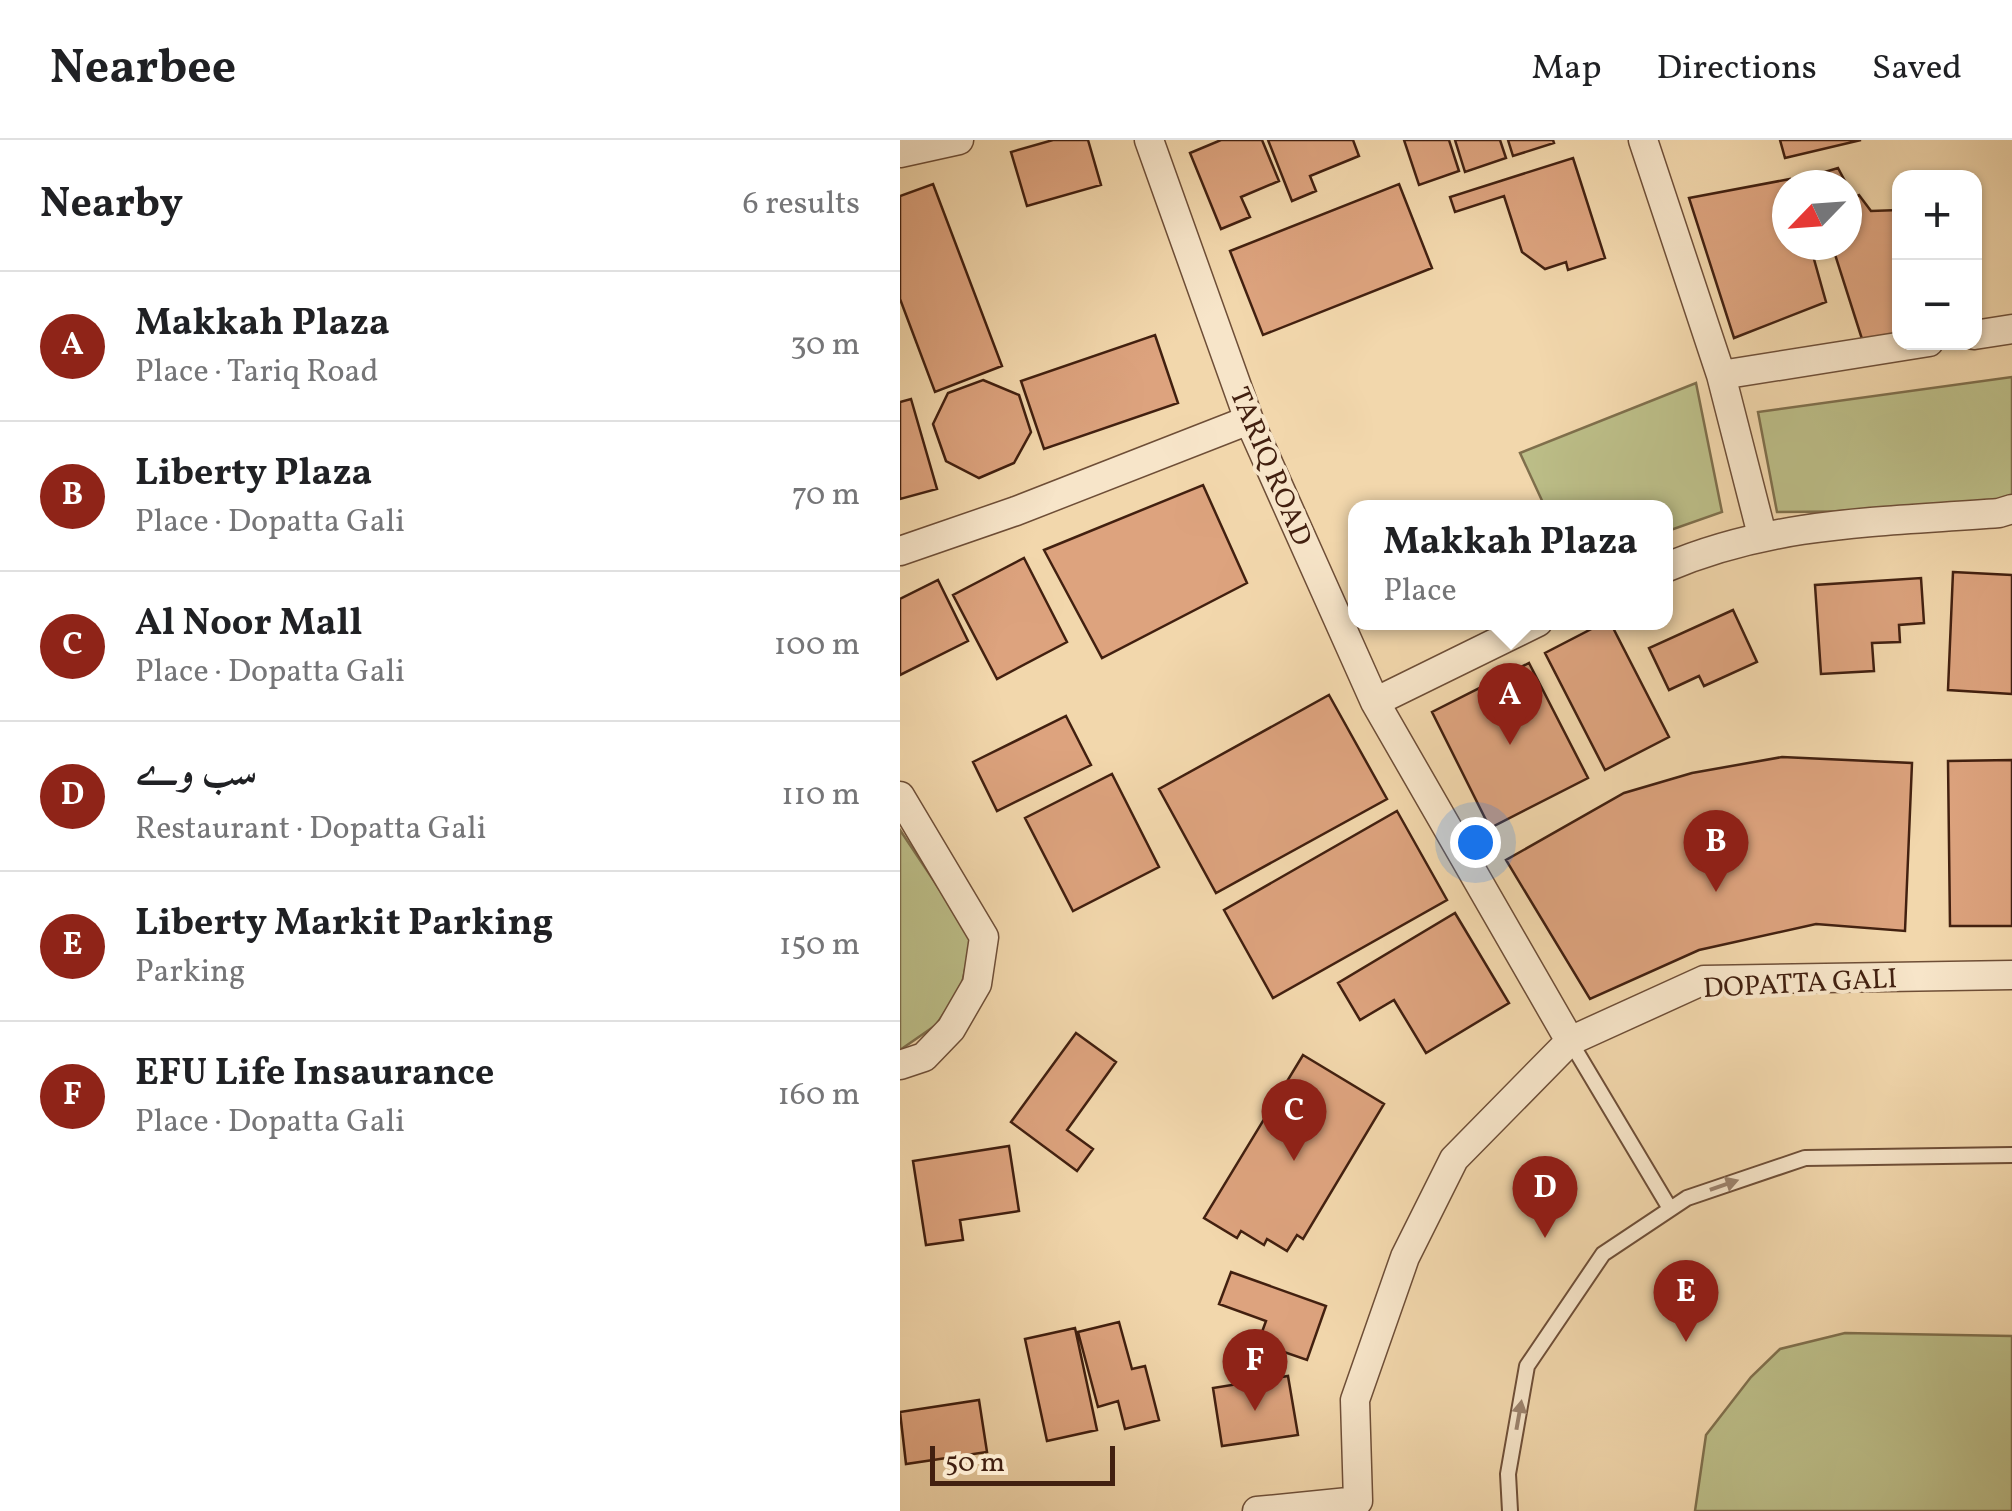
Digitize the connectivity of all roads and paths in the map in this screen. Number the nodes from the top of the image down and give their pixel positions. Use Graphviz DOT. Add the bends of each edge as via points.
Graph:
graph roads {
  1 [pos="960,140"];
  2 [pos="1148,140"];
  3 [pos="1643,140"];
  4 [pos="900,153"];
  5 [pos="2012,330"];
  6 [pos="1982,334"];
  7 [pos="1892,348"];
  8 [pos="1721,375"];
  9 [pos="1249,420"];
  10 [pos="2012,509"];
  11 [pos="1762,535"];
  12 [pos="900,551"];
  13 [pos="1673,565"];
  14 [pos="1522,630"];
  15 [pos="1376,702"];
  16 [pos="900,796"];
  17 [pos="2012,975"];
  18 [pos="1570,1041"];
  19 [pos="900,1064"];
  20 [pos="2012,1155"];
  21 [pos="1669,1207"];
  22 [pos="1359,1506"];
  23 [pos="1257,1511"];
  24 [pos="1510,1511"];
  1 -- 4 [label="street"];
  2 -- 9 [label="street, TARIQ ROAD"];
  3 -- 8 [label="street"];
  5 -- 6 [label="street"];
  7 -- 8 [label="street"];
  8 -- 11 [label="street"];
  9 -- 12 [label="street"];
  9 -- 15 [label="street, TARIQ ROAD"];
  10 -- 11 [label="street"];
  11 -- 13 [label="street"];
  14 -- 15 [label="street"];
  15 -- 18 [label="street, TARIQ ROAD"];
  16 -- 19 [label="street" via="984,937 977,984 951,1029 924,1057"];
  17 -- 18 [label="street, DOPATTA GALI" via="1704,980"];
  18 -- 21 [label="lane"];
  18 -- 22 [label="street, DOPATTA GALI" via="1454,1159 1405,1258 1355,1400"];
  21 -- 20 [label="lane, one-way" via="1805,1158"];
  24 -- 21 [label="lane, one-way" via="1508,1474 1527,1366 1603,1254"];
  22 -- 23 [label="street, DOPATTA GALI"];
}
